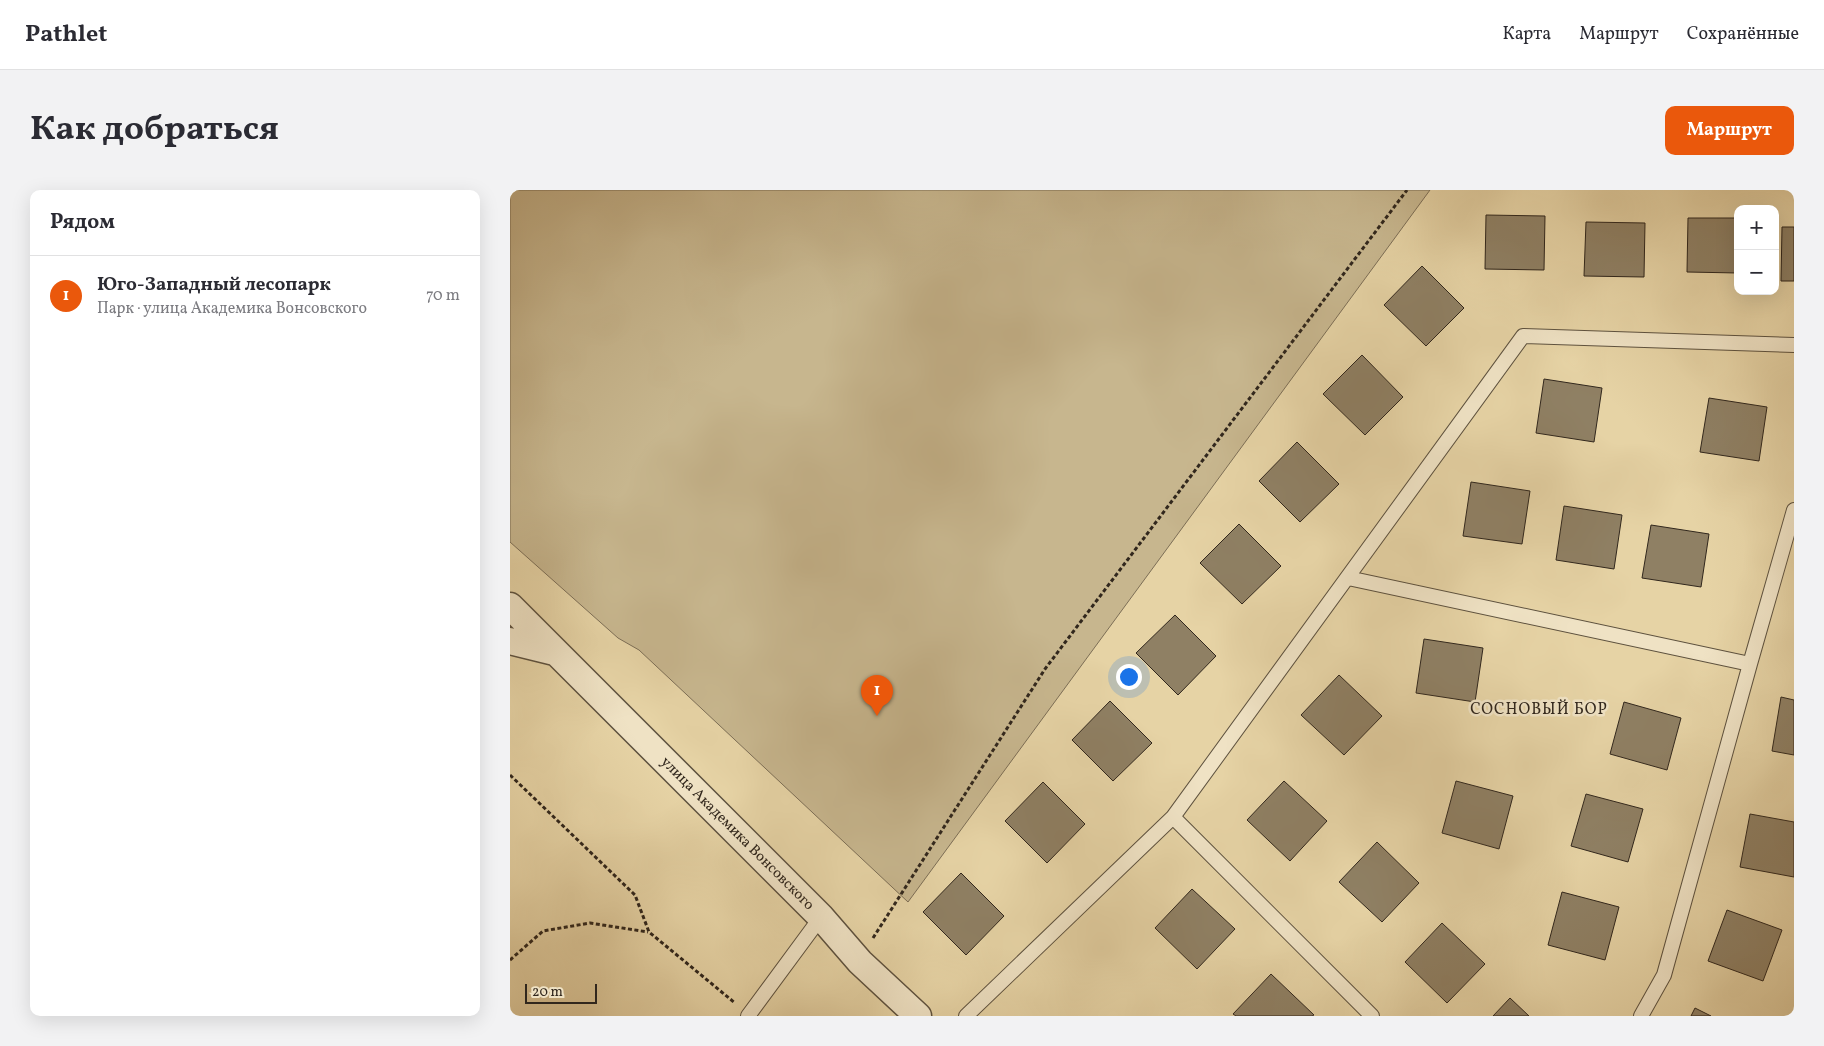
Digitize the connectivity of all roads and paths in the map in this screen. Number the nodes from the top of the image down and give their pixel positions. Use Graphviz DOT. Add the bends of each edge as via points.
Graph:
graph roads {
  1 [pos="1407,190"];
  2 [pos="1794,345"];
  3 [pos="1794,510"];
  4 [pos="1348,578"];
  5 [pos="510,606"];
  6 [pos="510,641"];
  7 [pos="555,652"];
  8 [pos="1750,664"];
  9 [pos="510,775"];
  10 [pos="1173,817"];
  11 [pos="821,917"];
  12 [pos="648,932"];
  13 [pos="510,960"];
  14 [pos="860,962"];
  15 [pos="749,1015"];
  16 [pos="918,1016"];
  17 [pos="966,1016"];
  18 [pos="1372,1016"];
  19 [pos="1641,1016"];
  1 -- 14 [label="path" via="1045,669"];
  2 -- 4 [label="lane" via="1523,336"];
  3 -- 8 [label="lane"];
  4 -- 8 [label="lane"];
  4 -- 10 [label="lane"];
  5 -- 7 [label="street, улица Академика Вонсовского"];
  6 -- 7 [label="street"];
  7 -- 11 [label="street, улица Академика Вонсовского"];
  8 -- 19 [label="lane" via="1664,975"];
  9 -- 12 [label="path" via="635,895"];
  10 -- 17 [label="lane"];
  10 -- 18 [label="lane"];
  11 -- 14 [label="street, улица Академика Вонсовского"];
  11 -- 15 [label="lane"];
  12 -- 13 [label="path" via="590,923 543,931"];
  12 -- 15 [label="path"];
  14 -- 16 [label="street, улица Академика Вонсовского"];
}
